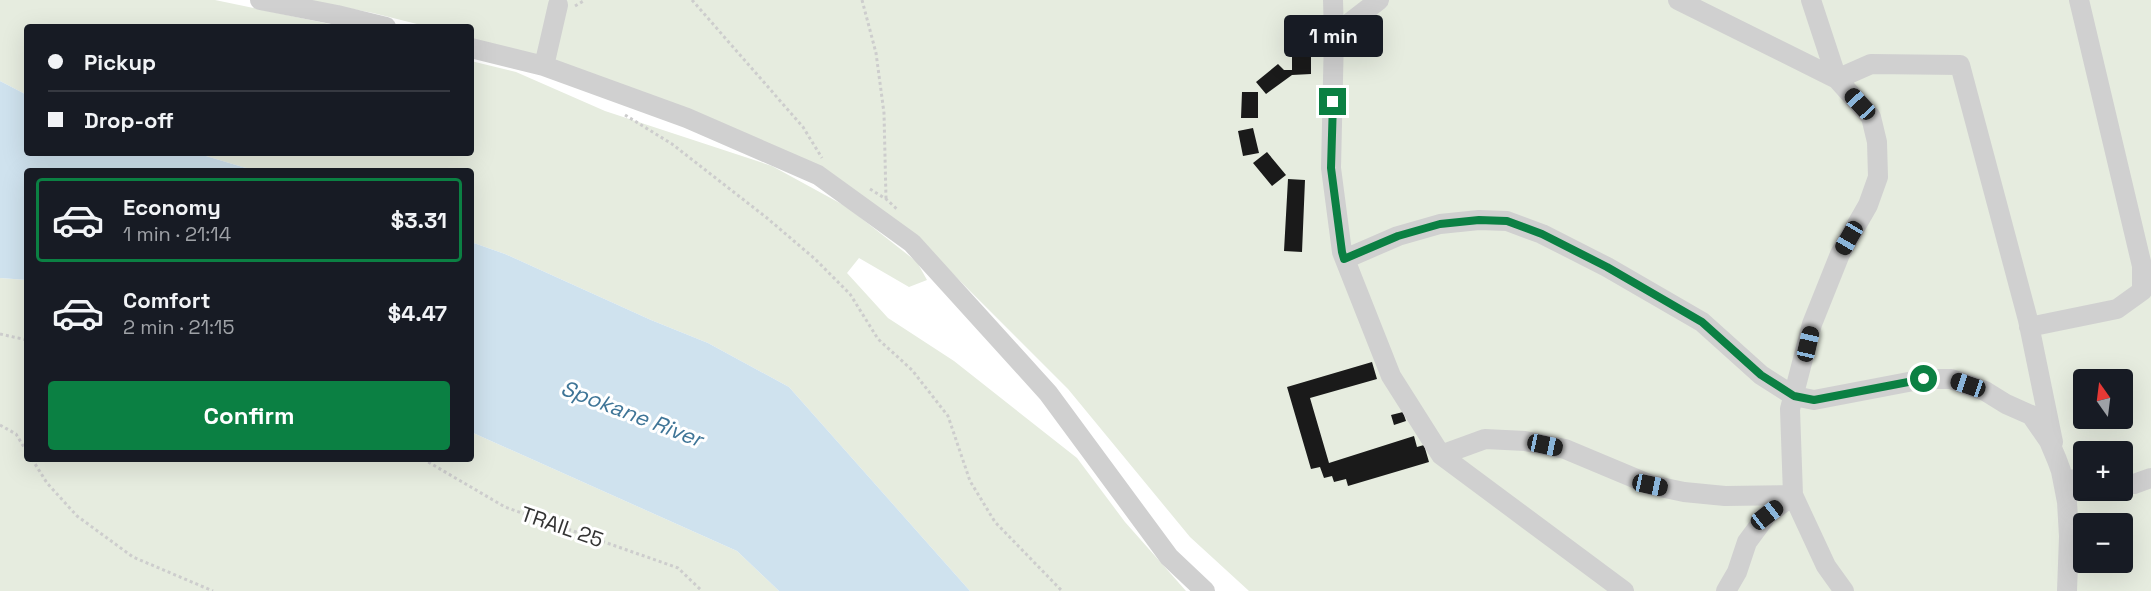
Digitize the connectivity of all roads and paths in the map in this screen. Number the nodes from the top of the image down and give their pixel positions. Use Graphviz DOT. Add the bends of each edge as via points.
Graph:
graph roads {
  1 [pos="260,0"];
  2 [pos="692,0"];
  3 [pos="862,0"];
  4 [pos="1333,0"];
  5 [pos="1379,0"];
  6 [pos="1678,0"];
  7 [pos="1811,0"];
  8 [pos="2079,0"];
  9 [pos="558,5"];
  10 [pos="374,24"];
  11 [pos="1334,35"];
  12 [pos="474,49"];
  13 [pos="544,66"];
  14 [pos="1837,79"];
  15 [pos="621,112"];
  16 [pos="822,159"];
  17 [pos="886,199"];
  18 [pos="1344,259"];
  19 [pos="2146,290"];
  20 [pos="2029,327"];
  21 [pos="0,334"];
  22 [pos="24,339"];
  23 [pos="1794,396"];
  24 [pos="0,424"];
  25 [pos="24,448"];
  26 [pos="1441,455"];
  27 [pos="34,462"];
  28 [pos="428,462"];
  29 [pos="2060,470"];
  30 [pos="2073,475"];
  31 [pos="2151,478"];
  32 [pos="2133,484"];
  33 [pos="1793,495"];
  34 [pos="213,591"];
  35 [pos="702,591"];
  36 [pos="1062,591"];
  37 [pos="1205,591"];
  38 [pos="1624,591"];
  39 [pos="1726,591"];
  40 [pos="1844,591"];
  41 [pos="2067,591"];
  1 -- 10 [label="street"];
  2 -- 16 [label="path" via="803,127"];
  3 -- 17 [label="path" via="876,53 884,112"];
  4 -- 11 [label="street"];
  5 -- 11 [label="street"];
  6 -- 14 [label="street"];
  7 -- 14 [label="street"];
  8 -- 19 [label="street"];
  9 -- 13 [label="street"];
  11 -- 18 [label="street" via="1331,168"];
  12 -- 13 [label="street"];
  13 -- 37 [label="street" via="687,117 818,175 912,243 1048,393 1169,557"];
  14 -- 20 [label="street" via="1871,64 1960,65"];
  14 -- 23 [label="street" via="1871,117 1877,142 1878,177 1868,205 1840,254 1812,324"];
  15 -- 36 [label="path" via="672,144 767,218 849,294 878,339 912,370 948,416 970,481 995,522"];
  18 -- 23 [label="street" via="1398,236 1440,224 1507,221 1607,267 1702,322 1761,375"];
  18 -- 26 [label="street" via="1391,376"];
  19 -- 20 [label="street" via="2117,309"];
  20 -- 29 [label="street"];
  21 -- 22 [label="path"];
  23 -- 29 [label="street" via="1814,400 1924,379 1951,379 1985,391 2031,415 2049,441"];
  23 -- 33 [label="street" via="1790,409"];
  24 -- 25 [label="path" via="15,434"];
  26 -- 33 [label="street" via="1485,439 1525,441 1565,449 1650,485 1684,492"];
  26 -- 38 [label="street"];
  27 -- 34 [label="path" via="77,516 123,550"];
  28 -- 35 [label="path, TRAIL 25" via="505,507 678,568"];
  29 -- 30 [label="street"];
  29 -- 41 [label="street" via="2069,536"];
  31 -- 32 [label="street"];
  33 -- 39 [label="street" via="1767,515 1747,542"];
  33 -- 40 [label="street" via="1826,566"];
}
